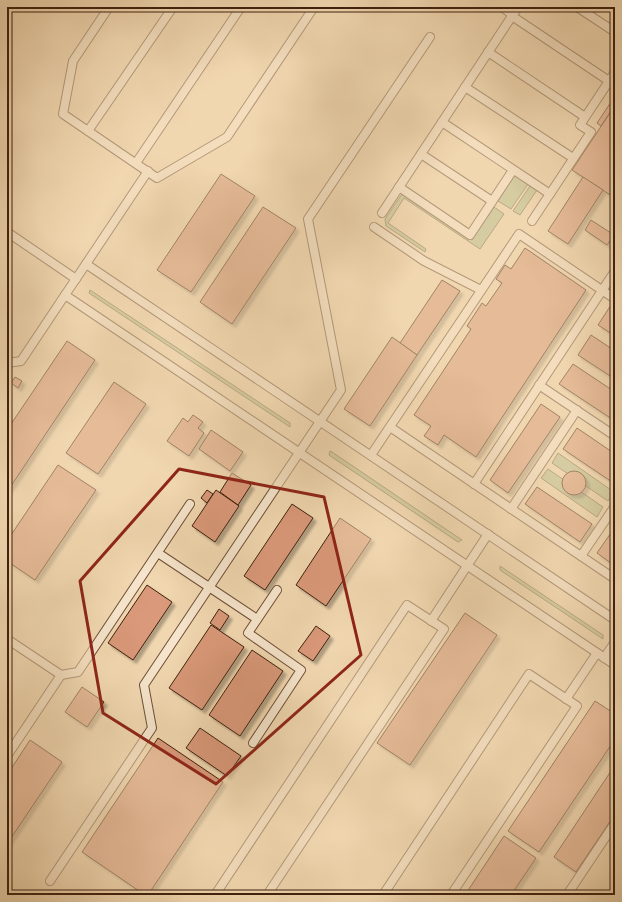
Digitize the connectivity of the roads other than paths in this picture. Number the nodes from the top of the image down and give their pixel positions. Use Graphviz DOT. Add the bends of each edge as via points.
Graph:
graph roads {
  1 [pos="109,7"];
  2 [pos="173,7"];
  3 [pos="241,7"];
  4 [pos="314,7"];
  5 [pos="502,7"];
  6 [pos="518,7"];
  7 [pos="577,7"];
  8 [pos="513,15"];
  9 [pos="615,32"];
  10 [pos="430,36"];
  11 [pos="488,52"];
  12 [pos="615,72"];
  13 [pos="609,81"];
  14 [pos="466,86"];
  15 [pos="585,117"];
  16 [pos="442,122"];
  17 [pos="88,131"];
  18 [pos="421,154"];
  19 [pos="573,158"];
  20 [pos="136,163"];
  21 [pos="513,170"];
  22 [pos="148,171"];
  23 [pos="399,188"];
  24 [pos="550,194"];
  25 [pos="492,202"];
  26 [pos="382,213"];
  27 [pos="532,221"];
  28 [pos="374,228"];
  29 [pos="7,232"];
  30 [pos="86,264"];
  31 [pos="615,271"];
  32 [pos="76,280"];
  33 [pos="481,290"];
  34 [pos="602,291"];
  35 [pos="65,295"];
  36 [pos="615,299"];
  37 [pos="7,363"];
  38 [pos="539,385"];
  39 [pos="576,410"];
  40 [pos="320,421"];
  41 [pos="390,427"];
  42 [pos="615,436"];
  43 [pos="299,452"];
  44 [pos="371,455"];
  45 [pos="474,484"];
  46 [pos="190,504"];
  47 [pos="615,506"];
  48 [pos="510,508"];
  49 [pos="488,534"];
  50 [pos="158,552"];
  51 [pos="581,556"];
  52 [pos="467,566"];
  53 [pos="615,579"];
  54 [pos="209,587"];
  55 [pos="277,590"];
  56 [pos="257,620"];
  57 [pos="615,620"];
  58 [pos="431,621"];
  59 [pos="7,639"];
  60 [pos="615,642"];
  61 [pos="596,653"];
  62 [pos="604,658"];
  63 [pos="615,666"];
  64 [pos="61,676"];
  65 [pos="566,699"];
  66 [pos="253,742"];
  67 [pos="7,756"];
  68 [pos="615,823"];
  69 [pos="50,881"];
  70 [pos="214,895"];
  71 [pos="268,895"];
  72 [pos="383,895"];
  73 [pos="451,895"];
  74 [pos="567,895"];
  1 -- 17 [label="lane" via="72,61 63,114"];
  2 -- 17 [label="lane"];
  3 -- 20 [label="lane"];
  4 -- 22 [label="lane" via="227,137 157,178"];
  5 -- 8 [label="lane"];
  6 -- 8 [label="lane"];
  7 -- 9 [label="lane"];
  8 -- 11 [label="lane"];
  8 -- 13 [label="lane"];
  10 -- 40 [label="lane" via="308,219 341,390"];
  11 -- 14 [label="lane"];
  11 -- 15 [label="lane"];
  12 -- 13 [label="lane"];
  13 -- 15 [label="lane"];
  14 -- 16 [label="lane"];
  14 -- 19 [label="lane"];
  15 -- 19 [label="lane" via="580,125 591,132"];
  16 -- 18 [label="lane"];
  16 -- 21 [label="lane"];
  17 -- 20 [label="lane"];
  18 -- 23 [label="lane"];
  18 -- 25 [label="lane"];
  19 -- 24 [label="lane"];
  20 -- 22 [label="lane"];
  21 -- 24 [label="lane"];
  21 -- 25 [label="lane"];
  22 -- 30 [label="lane"];
  23 -- 25 [label="lane" via="470,235"];
  23 -- 26 [label="lane"];
  24 -- 27 [label="lane"];
  28 -- 33 [label="lane" via="424,261"];
  29 -- 32 [label="lane"];
  30 -- 32 [label="lane"];
  30 -- 40 [label="lane"];
  31 -- 34 [label="lane"];
  32 -- 35 [label="lane"];
  33 -- 34 [label="lane" via="519,234"];
  33 -- 41 [label="lane"];
  34 -- 36 [label="lane"];
  34 -- 38 [label="lane"];
  35 -- 37 [label="lane" via="21,360"];
  35 -- 43 [label="lane"];
  38 -- 39 [label="lane"];
  38 -- 45 [label="lane"];
  39 -- 42 [label="lane"];
  39 -- 48 [label="lane"];
  40 -- 43 [label="lane"];
  40 -- 44 [label="lane"];
  41 -- 44 [label="lane"];
  41 -- 45 [label="lane"];
  43 -- 52 [label="lane"];
  43 -- 54 [label="lane"];
  44 -- 49 [label="lane"];
  45 -- 48 [label="lane"];
  46 -- 50 [label="lane"];
  47 -- 51 [label="lane"];
  48 -- 51 [label="lane"];
  49 -- 52 [label="lane"];
  49 -- 57 [label="lane"];
  50 -- 54 [label="lane"];
  50 -- 64 [label="lane" via="78,672"];
  51 -- 53 [label="lane"];
  52 -- 58 [label="lane"];
  52 -- 61 [label="lane"];
  54 -- 56 [label="lane"];
  54 -- 69 [label="lane" via="144,685 152,728"];
  55 -- 56 [label="lane"];
  56 -- 66 [label="lane" via="248,633 301,670"];
  58 -- 70 [label="lane" via="407,605"];
  58 -- 71 [label="lane" via="444,630"];
  59 -- 64 [label="lane"];
  60 -- 62 [label="lane"];
  61 -- 62 [label="lane"];
  61 -- 65 [label="lane"];
  62 -- 63 [label="lane"];
  64 -- 67 [label="lane"];
  65 -- 72 [label="lane" via="530,674"];
  65 -- 73 [label="lane" via="577,706"];
  68 -- 74 [label="lane"];
}
